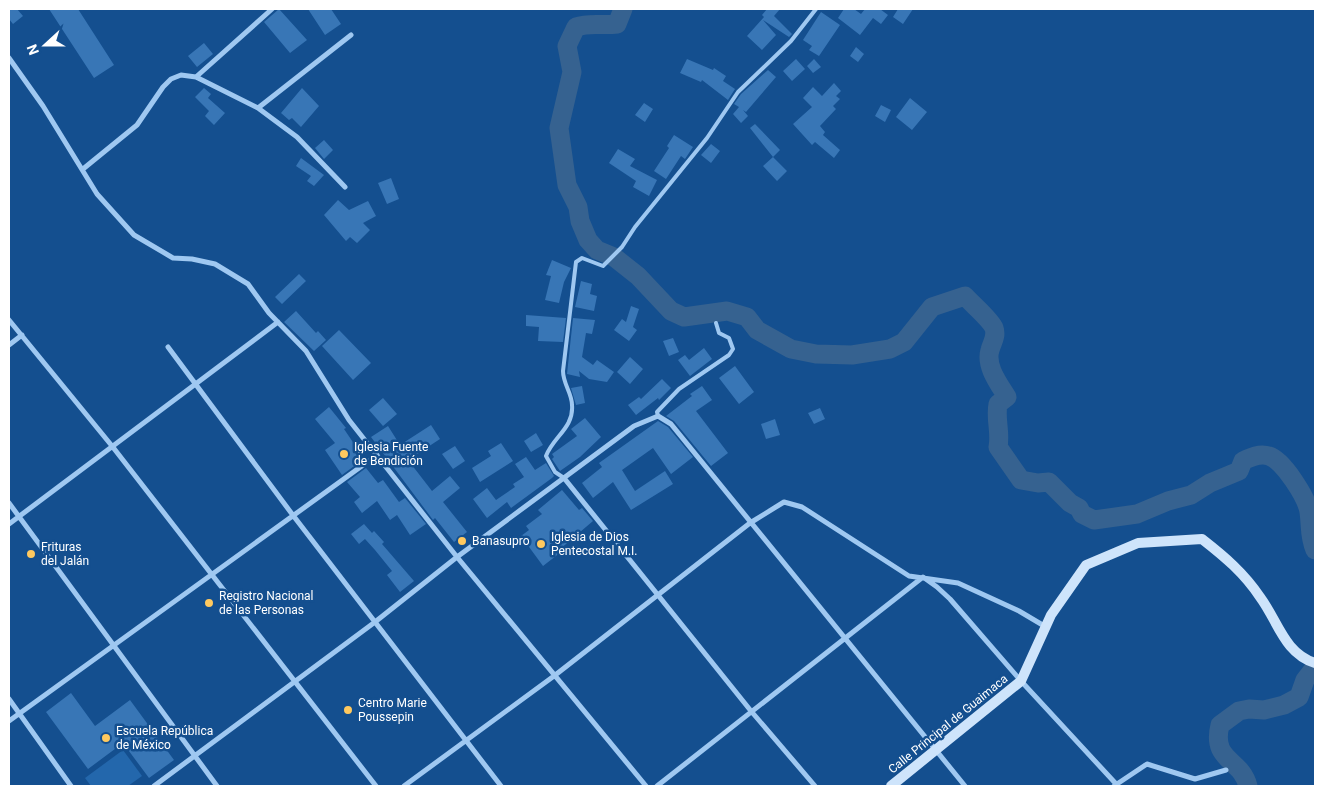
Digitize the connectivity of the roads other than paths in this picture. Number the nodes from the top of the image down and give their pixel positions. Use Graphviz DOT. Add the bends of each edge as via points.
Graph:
graph roads {
  1 [pos="272,9"];
  2 [pos="816,9"];
  3 [pos="351,35"];
  4 [pos="9,58"];
  5 [pos="196,77"];
  6 [pos="258,108"];
  7 [pos="83,169"];
  8 [pos="345,187"];
  9 [pos="9,320"];
  10 [pos="278,322"];
  11 [pos="716,323"];
  12 [pos="22,335"];
  13 [pos="9,345"];
  14 [pos="168,347"];
  15 [pos="195,384"];
  16 [pos="658,416"];
  17 [pos="112,446"];
  18 [pos="377,455"];
  19 [pos="564,478"];
  20 [pos="9,503"];
  21 [pos="292,514"];
  22 [pos="19,516"];
  23 [pos="752,523"];
  24 [pos="9,524"];
  25 [pos="457,557"];
  26 [pos="211,576"];
  27 [pos="923,577"];
  28 [pos="659,594"];
  29 [pos="375,622"];
  30 [pos="1046,626"];
  31 [pos="844,638"];
  32 [pos="115,645"];
  33 [pos="1314,663"];
  34 [pos="554,676"];
  35 [pos="1021,681"];
  36 [pos="295,682"];
  37 [pos="9,699"];
  38 [pos="750,711"];
  39 [pos="19,713"];
  40 [pos="9,721"];
  41 [pos="466,740"];
  42 [pos="936,750"];
  43 [pos="195,756"];
  44 [pos="1226,770"];
  45 [pos="71,786"];
  46 [pos="154,786"];
  47 [pos="216,786"];
  48 [pos="376,786"];
  49 [pos="404,786"];
  50 [pos="501,786"];
  51 [pos="646,786"];
  52 [pos="657,786"];
  53 [pos="815,786"];
  54 [pos="892,786"];
  55 [pos="965,786"];
  56 [pos="1116,786"];
  1 -- 5 [label="street"];
  2 -- 19 [label="lane" via="791,41 738,92 707,138 635,226 622,247 603,266 582,258 576,262 563,372 572,398 571,419 546,456 555,472"];
  3 -- 6 [label="street"];
  4 -- 7 [label="street"];
  5 -- 6 [label="street"];
  5 -- 7 [label="street" via="181,75 171,80 137,125"];
  6 -- 8 [label="street" via="296,137"];
  7 -- 10 [label="street" via="97,194 134,234 174,258 215,264 233,274 248,284"];
  9 -- 12 [label="street"];
  10 -- 15 [label="street"];
  10 -- 18 [label="street" via="306,351 349,420"];
  11 -- 16 [label="lane" via="719,333 729,338 733,349 730,355 679,389 657,412"];
  12 -- 13 [label="street"];
  12 -- 17 [label="street"];
  14 -- 15 [label="street"];
  15 -- 17 [label="street"];
  15 -- 21 [label="street"];
  16 -- 19 [label="street" via="634,426"];
  16 -- 23 [label="street" via="671,424"];
  17 -- 22 [label="street"];
  17 -- 26 [label="street"];
  18 -- 21 [label="street"];
  18 -- 25 [label="street"];
  19 -- 25 [label="street"];
  19 -- 28 [label="street"];
  20 -- 22 [label="street"];
  21 -- 26 [label="street"];
  21 -- 29 [label="street"];
  22 -- 24 [label="street"];
  22 -- 32 [label="street"];
  23 -- 27 [label="street" via="784,502 802,507 909,576"];
  23 -- 28 [label="street"];
  23 -- 31 [label="street"];
  25 -- 29 [label="street"];
  25 -- 34 [label="street"];
  26 -- 32 [label="street"];
  26 -- 36 [label="street"];
  27 -- 30 [label="street" via="958,583"];
  27 -- 31 [label="street"];
  27 -- 35 [label="street" via="950,599"];
  28 -- 34 [label="street"];
  28 -- 38 [label="street"];
  29 -- 36 [label="street"];
  29 -- 41 [label="street"];
  30 -- 33 [label="street" via="1086,564 1138,543 1202,539 1235,565 1261,597 1289,648"];
  30 -- 35 [label="street"];
  31 -- 38 [label="street"];
  31 -- 42 [label="street"];
  32 -- 39 [label="street"];
  32 -- 43 [label="street"];
  34 -- 41 [label="street"];
  34 -- 51 [label="street"];
  35 -- 42 [label="street, Calle Principal de Guaimaca"];
  35 -- 56 [label="street"];
  36 -- 43 [label="street"];
  36 -- 48 [label="street"];
  37 -- 39 [label="street"];
  38 -- 52 [label="street"];
  38 -- 53 [label="street"];
  39 -- 40 [label="street"];
  39 -- 45 [label="street"];
  41 -- 49 [label="street"];
  41 -- 50 [label="street"];
  42 -- 54 [label="street, Calle Principal de Guaimaca"];
  42 -- 55 [label="street"];
  43 -- 46 [label="street"];
  43 -- 47 [label="street"];
  44 -- 56 [label="street" via="1195,779 1147,764"];
}
